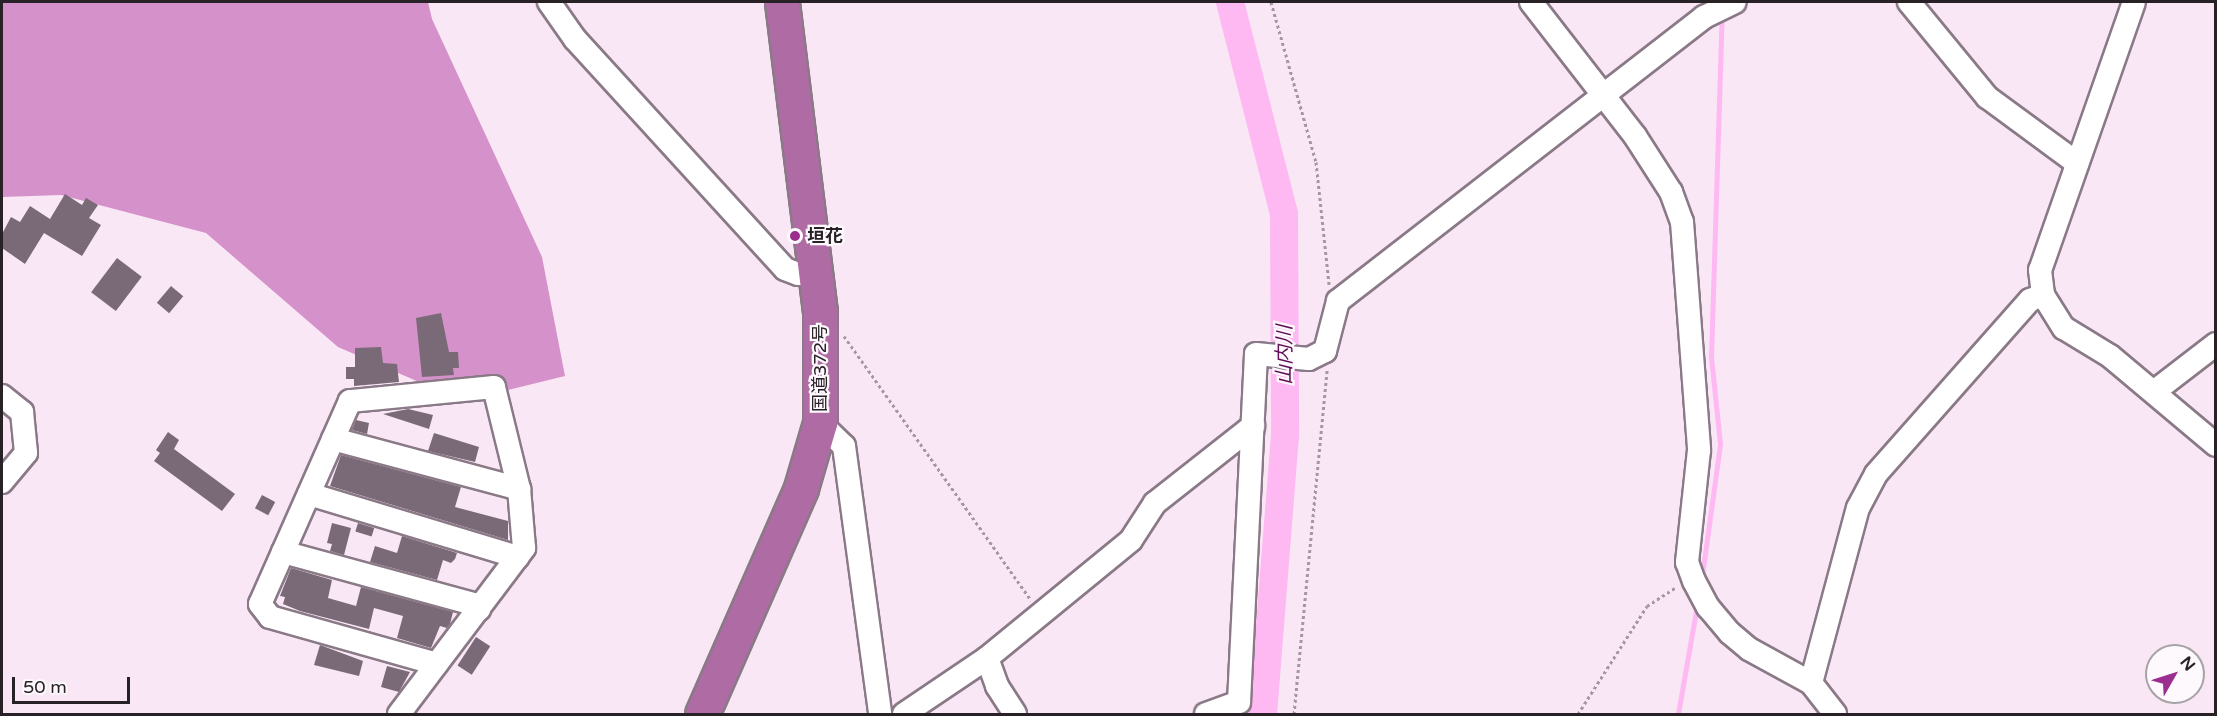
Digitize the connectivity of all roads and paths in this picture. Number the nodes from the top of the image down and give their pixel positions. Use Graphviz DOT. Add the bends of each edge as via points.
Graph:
graph roads {
  1 [pos="549,2"];
  2 [pos="782,2"];
  3 [pos="1271,2"];
  4 [pos="1531,2"];
  5 [pos="1735,2"];
  6 [pos="1909,2"];
  7 [pos="2134,2"];
  8 [pos="1604,95"];
  9 [pos="2077,163"];
  10 [pos="816,273"];
  11 [pos="2043,295"];
  12 [pos="1338,301"];
  13 [pos="820,312"];
  14 [pos="2216,344"];
  15 [pos="1317,355"];
  16 [pos="2155,391"];
  17 [pos="2,396"];
  18 [pos="820,423"];
  19 [pos="1253,426"];
  20 [pos="333,439"];
  21 [pos="2216,445"];
  22 [pos="2,482"];
  23 [pos="519,489"];
  24 [pos="309,494"];
  25 [pos="283,552"];
  26 [pos="518,557"];
  27 [pos="1694,580"];
  28 [pos="479,609"];
  29 [pos="1039,612"];
  30 [pos="987,658"];
  31 [pos="437,664"];
  32 [pos="1810,683"];
  33 [pos="399,714"];
  34 [pos="702,714"];
  35 [pos="879,714"];
  36 [pos="904,714"];
  37 [pos="1015,714"];
  38 [pos="1206,714"];
  39 [pos="1294,714"];
  40 [pos="1578,714"];
  41 [pos="1835,714"];
  1 -- 10 [label="street" via="575,39 785,269 798,274"];
  2 -- 10 [label="highway, 国道372号"];
  3 -- 12 [label="path" via="1316,162 1330,293"];
  4 -- 8 [label="street"];
  5 -- 8 [label="street" via="1704,17"];
  6 -- 9 [label="street" via="1987,97"];
  7 -- 9 [label="street"];
  8 -- 12 [label="street"];
  8 -- 27 [label="street" via="1671,192 1682,222 1699,450 1687,562"];
  9 -- 11 [label="street" via="2040,270"];
  10 -- 13 [label="highway, 国道372号"];
  11 -- 16 [label="street" via="2064,328 2110,356"];
  11 -- 32 [label="street" via="2030,300 1876,474 1858,508"];
  12 -- 15 [label="street"];
  13 -- 18 [label="highway, 国道372号"];
  13 -- 29 [label="path" via="837,326 878,380"];
  14 -- 16 [label="street"];
  15 -- 19 [label="street" via="1256,354"];
  15 -- 39 [label="path" via="1329,381"];
  16 -- 21 [label="street"];
  17 -- 22 [label="street" via="22,412 26,453"];
  18 -- 34 [label="highway, 国道372号" via="801,488"];
  18 -- 35 [label="street" via="844,446"];
  19 -- 29 [label="street" via="1155,503 1131,540"];
  19 -- 38 [label="street" via="1239,702"];
  20 -- 23 [label="street"];
  20 -- 23 [label="street" via="350,401 494,387"];
  20 -- 24 [label="street"];
  23 -- 26 [label="street" via="525,548"];
  24 -- 25 [label="street"];
  24 -- 26 [label="street"];
  25 -- 28 [label="street"];
  25 -- 31 [label="street" via="260,604 270,617"];
  26 -- 28 [label="street"];
  27 -- 32 [label="street" via="1708,607 1749,650"];
  27 -- 40 [label="path" via="1673,588 1647,606"];
  28 -- 31 [label="street"];
  29 -- 30 [label="street"];
  30 -- 36 [label="street"];
  30 -- 37 [label="street" via="997,686"];
  31 -- 33 [label="street"];
  32 -- 41 [label="street"];
}
